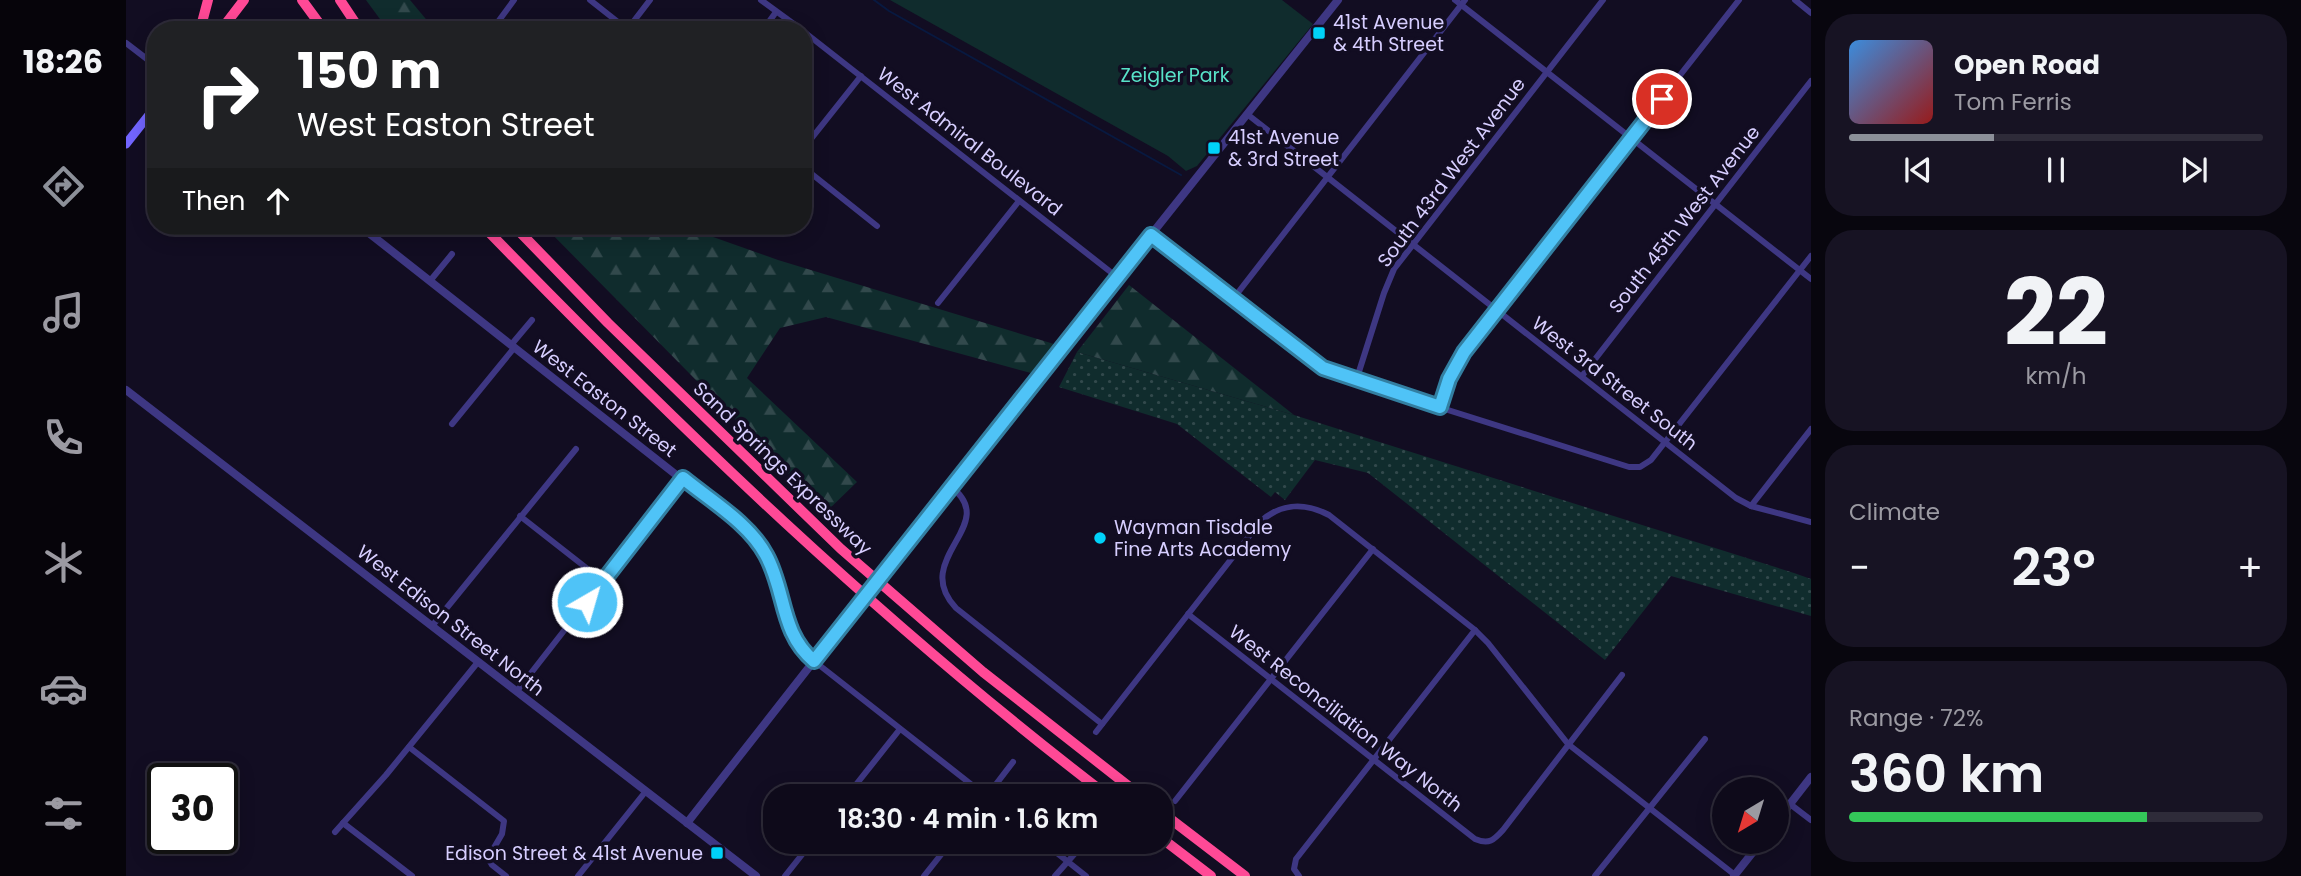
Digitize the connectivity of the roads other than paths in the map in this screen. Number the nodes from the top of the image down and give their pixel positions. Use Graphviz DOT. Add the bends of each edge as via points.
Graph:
graph roads {
  1 [pos="208,0"];
  2 [pos="244,0"];
  3 [pos="302,0"];
  4 [pos="340,0"];
  5 [pos="514,0"];
  6 [pos="590,0"];
  7 [pos="650,0"];
  8 [pos="761,0"];
  9 [pos="1338,0"];
  10 [pos="1455,0"];
  11 [pos="1603,0"];
  12 [pos="1740,0"];
  13 [pos="1795,0"];
  14 [pos="1463,3"];
  15 [pos="776,12"];
  16 [pos="1811,13"];
  17 [pos="202,21"];
  18 [pos="228,21"];
  19 [pos="317,21"];
  20 [pos="354,21"];
  21 [pos="499,21"];
  22 [pos="617,21"];
  23 [pos="633,21"];
  24 [pos="769,21"];
  25 [pos="790,21"];
  26 [pos="812,37"];
  27 [pos="126,43"];
  28 [pos="147,58"];
  29 [pos="1547,72"];
  30 [pos="861,76"];
  31 [pos="1811,81"];
  32 [pos="1247,114"];
  33 [pos="147,117"];
  34 [pos="812,138"];
  35 [pos="1631,138"];
  36 [pos="126,144"];
  37 [pos="812,174"];
  38 [pos="1329,177"];
  39 [pos="1019,201"];
  40 [pos="1715,204"];
  41 [pos="877,226"];
  42 [pos="371,235"];
  43 [pos="492,235"];
  44 [pos="523,235"];
  45 [pos="1151,235"];
  46 [pos="1413,244"];
  47 [pos="452,254"];
  48 [pos="1811,256"];
  49 [pos="1800,270"];
  50 [pos="1117,277"];
  51 [pos="1811,279"];
  52 [pos="430,281"];
  53 [pos="1233,299"];
  54 [pos="938,303"];
  55 [pos="1497,309"];
  56 [pos="532,320"];
  57 [pos="513,347"];
  58 [pos="1582,376"];
  59 [pos="1356,381"];
  60 [pos="126,390"];
  61 [pos="1440,407"];
  62 [pos="452,424"];
  63 [pos="1811,429"];
  64 [pos="1665,442"];
  65 [pos="576,449"];
  66 [pos="683,478"];
  67 [pos="950,486"];
  68 [pos="1751,506"];
  69 [pos="520,516"];
  70 [pos="1811,522"];
  71 [pos="1373,549"];
  72 [pos="603,581"];
  73 [pos="1188,614"];
  74 [pos="432,626"];
  75 [pos="1475,630"];
  76 [pos="814,661"];
  77 [pos="478,662"];
  78 [pos="1622,675"];
  79 [pos="1270,680"];
  80 [pos="517,691"];
  81 [pos="1102,724"];
  82 [pos="900,729"];
  83 [pos="1096,732"];
  84 [pos="1704,739"];
  85 [pos="1568,744"];
  86 [pos="409,747"];
  87 [pos="1373,760"];
  88 [pos="1013,762"];
  89 [pos="1811,777"];
  90 [pos="856,784"];
  91 [pos="971,784"];
  92 [pos="996,784"];
  93 [pos="1092,784"];
  94 [pos="1126,784"];
  95 [pos="646,791"];
  96 [pos="1175,801"];
  97 [pos="1790,804"];
  98 [pos="1649,808"];
  99 [pos="1811,820"];
  100 [pos="1173,821"];
  101 [pos="343,823"];
  102 [pos="687,823"];
  103 [pos="335,832"];
  104 [pos="1173,847"];
  105 [pos="802,854"];
  106 [pos="941,854"];
  107 [pos="1058,854"];
  108 [pos="1074,854"];
  109 [pos="1752,854"];
  110 [pos="1067,861"];
  111 [pos="412,876"];
  112 [pos="506,876"];
  113 [pos="579,876"];
  114 [pos="756,876"];
  115 [pos="785,876"];
  116 [pos="924,876"];
  117 [pos="1055,876"];
  118 [pos="1086,876"];
  119 [pos="1211,876"];
  120 [pos="1245,876"];
  121 [pos="1298,876"];
  122 [pos="1595,876"];
  123 [pos="1735,876"];
  1 -- 17 [label="highway"];
  2 -- 18 [label="highway"];
  3 -- 19 [label="highway"];
  4 -- 20 [label="highway"];
  5 -- 21 [label="street"];
  6 -- 22 [label="street"];
  7 -- 23 [label="street"];
  8 -- 15 [label="street, West Admiral Boulevard"];
  9 -- 32 [label="street"];
  10 -- 14 [label="street"];
  11 -- 29 [label="street, South 43rd West Avenue"];
  12 -- 35 [label="street"];
  13 -- 16 [label="street"];
  14 -- 29 [label="street"];
  14 -- 38 [label="street"];
  15 -- 24 [label="street"];
  15 -- 25 [label="street, West Admiral Boulevard"];
  26 -- 30 [label="street, West Admiral Boulevard"];
  27 -- 28 [label="street"];
  29 -- 35 [label="street"];
  29 -- 46 [label="street, South 43rd West Avenue"];
  30 -- 34 [label="street"];
  30 -- 39 [label="street, West Admiral Boulevard"];
  31 -- 40 [label="street, South 45th West Avenue"];
  32 -- 38 [label="street, West 3rd Street South"];
  32 -- 45 [label="street"];
  33 -- 36 [label="main road"];
  35 -- 40 [label="street"];
  35 -- 55 [label="street"];
  37 -- 41 [label="street"];
  38 -- 46 [label="street, West 3rd Street South"];
  38 -- 53 [label="street"];
  39 -- 50 [label="street, West Admiral Boulevard"];
  39 -- 54 [label="street"];
  40 -- 49 [label="street"];
  40 -- 58 [label="street, South 45th West Avenue"];
  42 -- 52 [label="street, West Easton Street"];
  43 -- 93 [label="highway, Sand Springs Expressway" via="836,572 1008,719"];
  44 -- 94 [label="highway, Sand Springs Expressway" via="841,549 967,659"];
  45 -- 50 [label="street"];
  45 -- 53 [label="street"];
  46 -- 55 [label="street, West 3rd Street South"];
  46 -- 59 [label="street, South 43rd West Avenue" via="1389,280"];
  47 -- 52 [label="street"];
  48 -- 49 [label="street"];
  49 -- 51 [label="street"];
  49 -- 64 [label="street"];
  50 -- 67 [label="street"];
  52 -- 57 [label="street, West Easton Street"];
  53 -- 59 [label="street" via="1313,362"];
  55 -- 58 [label="street, West 3rd Street South"];
  55 -- 61 [label="street" via="1455,366"];
  56 -- 57 [label="street"];
  57 -- 62 [label="street"];
  57 -- 66 [label="street, West Easton Street"];
  58 -- 64 [label="street, West 3rd Street South"];
  59 -- 61 [label="street"];
  60 -- 74 [label="street, West Edison Street North"];
  61 -- 64 [label="street" via="1629,467 1648,463"];
  63 -- 68 [label="street"];
  64 -- 68 [label="street, West 3rd Street South"];
  65 -- 69 [label="street"];
  66 -- 72 [label="street"];
  66 -- 76 [label="street, West Easton Street" via="757,541 772,567 793,637"];
  67 -- 76 [label="street, bridge"];
  67 -- 81 [label="street" via="961,494 967,517 942,567 945,595"];
  68 -- 70 [label="street, West 3rd Street South"];
  69 -- 72 [label="street"];
  69 -- 74 [label="street"];
  71 -- 73 [label="street" via="1318,509 1279,508 1261,522"];
  71 -- 75 [label="street"];
  71 -- 79 [label="street"];
  72 -- 80 [label="street"];
  73 -- 79 [label="street, West Reconciliation Way North"];
  73 -- 81 [label="street"];
  74 -- 77 [label="street, West Edison Street North"];
  75 -- 85 [label="street"];
  75 -- 87 [label="street"];
  76 -- 82 [label="street"];
  76 -- 102 [label="street"];
  77 -- 80 [label="street, West Edison Street North"];
  77 -- 86 [label="street"];
  78 -- 85 [label="street"];
  79 -- 87 [label="street, West Reconciliation Way North"];
  79 -- 96 [label="street"];
  80 -- 95 [label="street, West Edison Street North"];
  81 -- 83 [label="street"];
  82 -- 90 [label="street"];
  82 -- 91 [label="street"];
  84 -- 98 [label="street"];
  85 -- 87 [label="street, West Reconciliation Way North" via="1488,843 1475,839"];
  85 -- 98 [label="street"];
  86 -- 101 [label="street"];
  86 -- 112 [label="street" via="504,821 488,858"];
  87 -- 121 [label="street" via="1296,859 1293,866"];
  88 -- 92 [label="street"];
  89 -- 97 [label="street"];
  95 -- 102 [label="street, West Edison Street North"];
  95 -- 113 [label="street"];
  97 -- 99 [label="street"];
  98 -- 122 [label="street"];
  98 -- 123 [label="street"];
  100 -- 120 [label="highway"];
  101 -- 103 [label="street"];
  101 -- 111 [label="street"];
  102 -- 114 [label="street, West Edison Street North"];
  104 -- 119 [label="highway"];
  105 -- 115 [label="street"];
  106 -- 116 [label="street"];
  107 -- 110 [label="street"];
  108 -- 110 [label="street"];
  109 -- 123 [label="street"];
  110 -- 117 [label="street"];
  110 -- 118 [label="street"];
}
